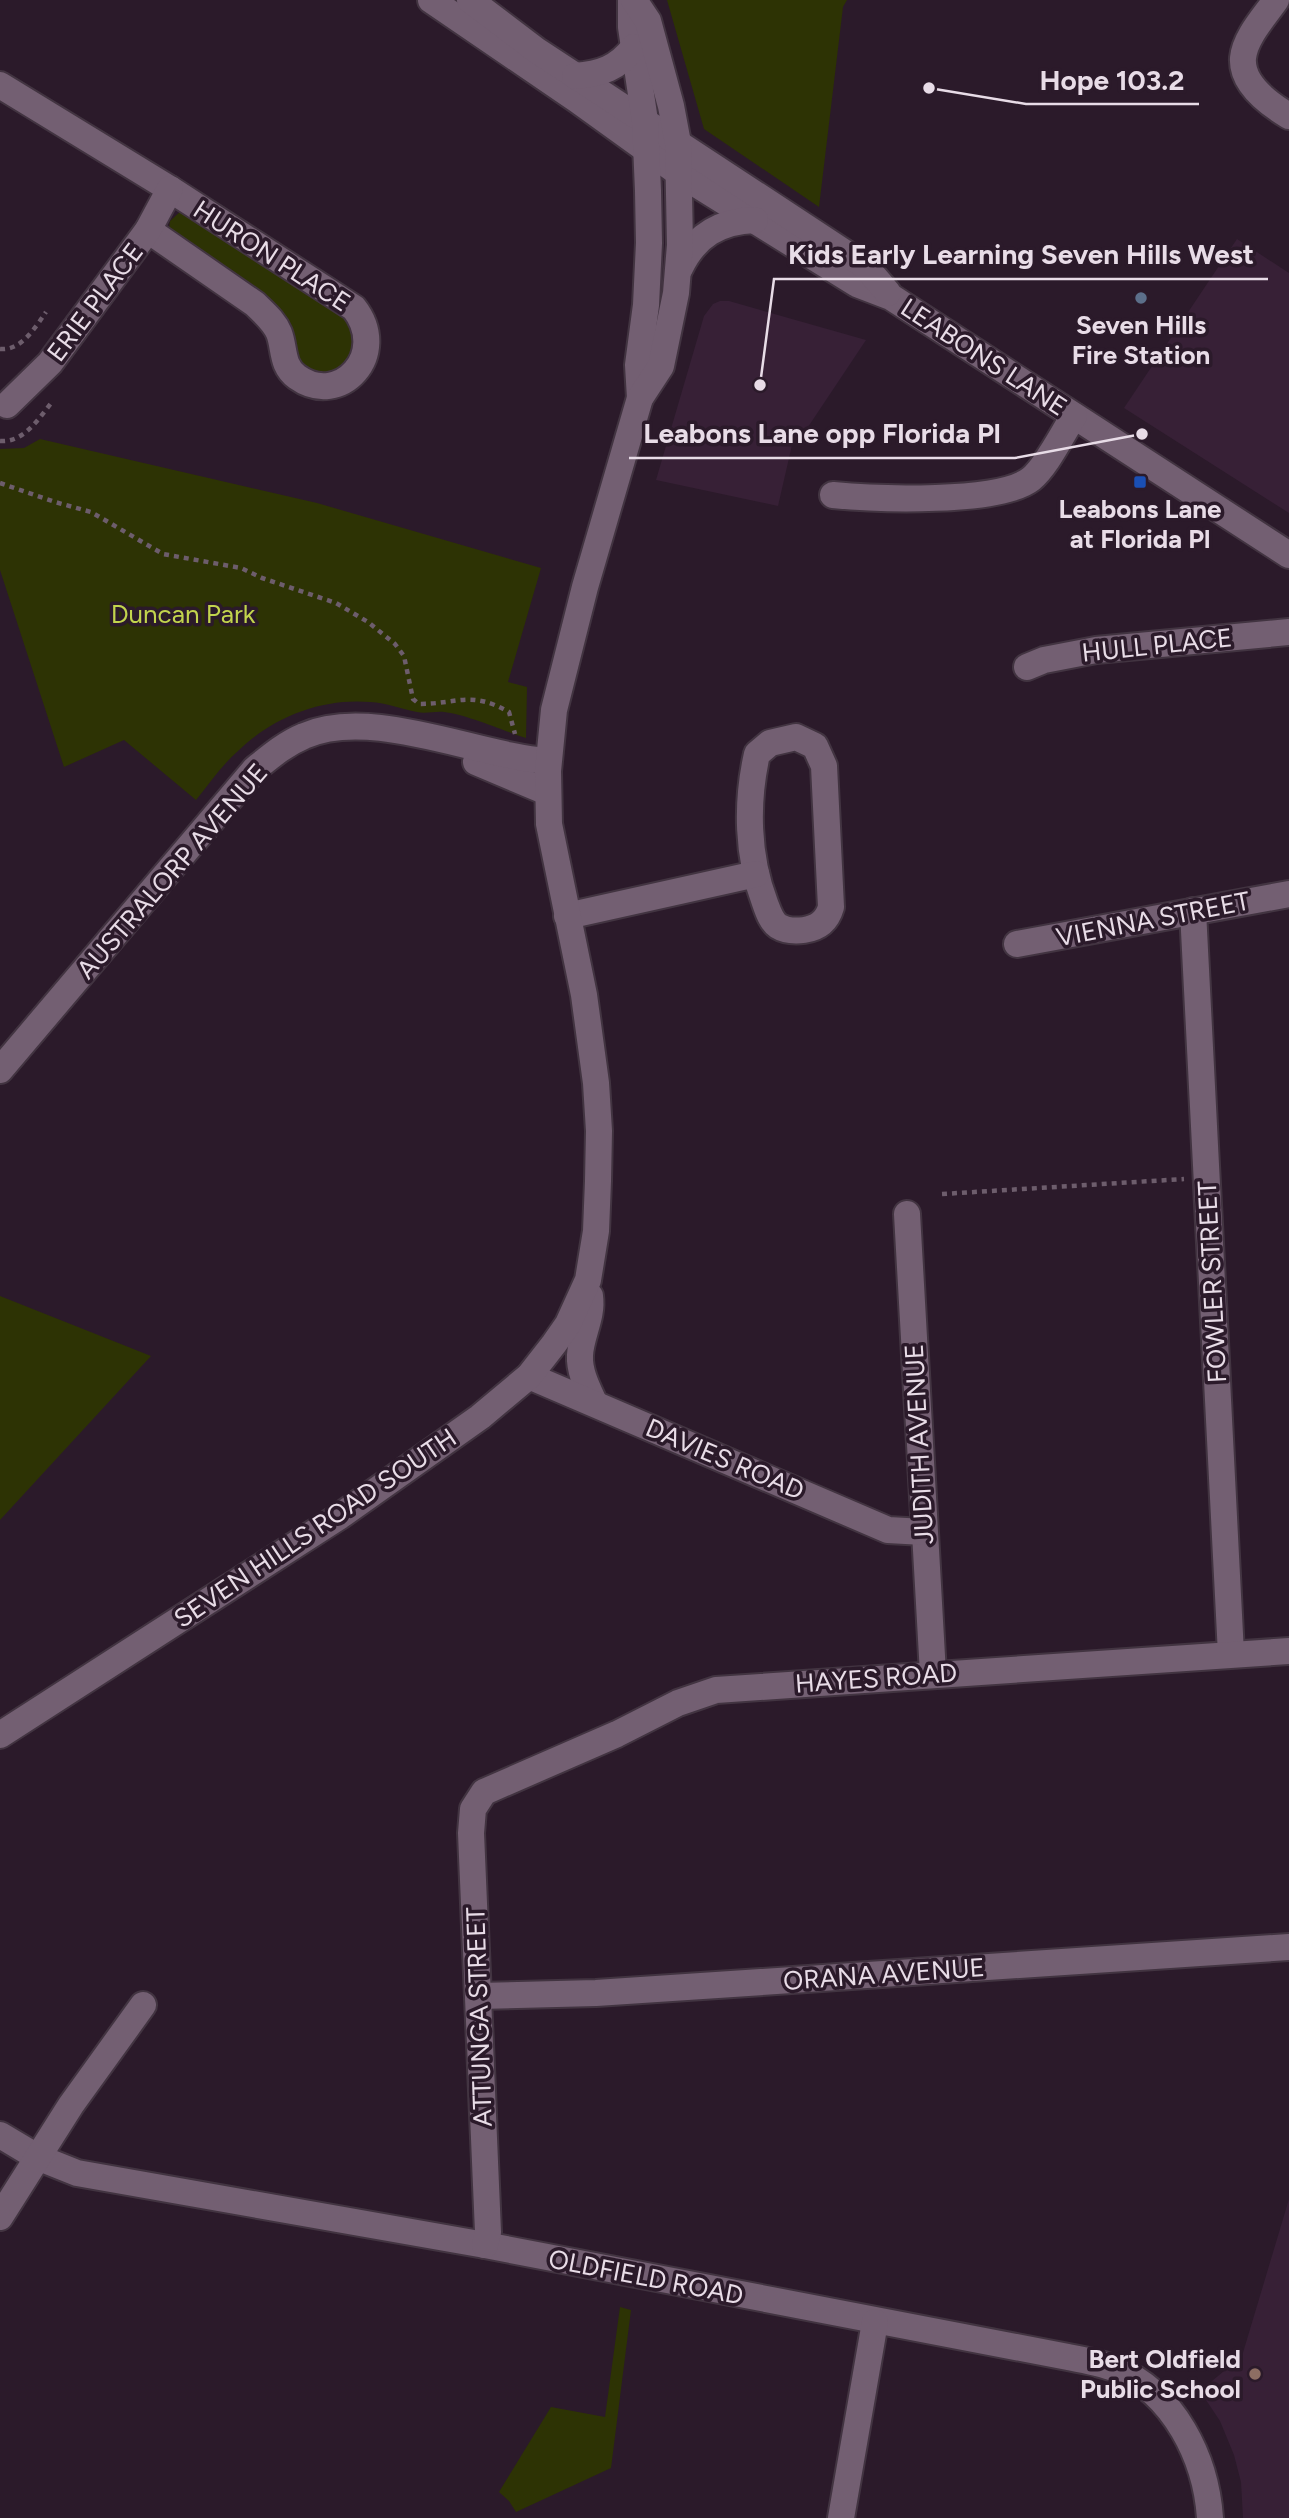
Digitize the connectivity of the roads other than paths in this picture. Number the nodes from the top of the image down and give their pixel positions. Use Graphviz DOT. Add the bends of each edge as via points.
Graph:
graph roads {
  1 [pos="431,0"];
  2 [pos="470,0"];
  3 [pos="632,0"];
  4 [pos="1276,0"];
  5 [pos="634,47"];
  6 [pos="575,76"];
  7 [pos="0,85"];
  8 [pos="1289,116"];
  9 [pos="645,121"];
  10 [pos="678,143"];
  11 [pos="646,149"];
  12 [pos="680,173"];
  13 [pos="170,189"];
  14 [pos="755,220"];
  15 [pos="148,230"];
  16 [pos="678,272"];
  17 [pos="891,297"];
  18 [pos="640,398"];
  19 [pos="7,404"];
  20 [pos="1074,416"];
  21 [pos="833,495"];
  22 [pos="1289,555"];
  23 [pos="1289,632"];
  24 [pos="1027,667"];
  25 [pos="417,736"];
  26 [pos="548,761"];
  27 [pos="547,792"];
  28 [pos="756,874"];
  29 [pos="1289,894"];
  30 [pos="1192,911"];
  31 [pos="568,916"];
  32 [pos="1017,944"];
  33 [pos="0,1070"];
  34 [pos="907,1214"];
  35 [pos="588,1280"];
  36 [pos="529,1376"];
  37 [pos="594,1402"];
  38 [pos="924,1532"];
  39 [pos="1289,1651"];
  40 [pos="1231,1654"];
  41 [pos="933,1674"];
  42 [pos="0,1735"];
  43 [pos="484,1792"];
  44 [pos="1289,1947"];
  45 [pos="478,1996"];
  46 [pos="143,2005"];
  47 [pos="0,2135"];
  48 [pos="37,2157"];
  49 [pos="0,2217"];
  50 [pos="485,2245"];
  51 [pos="875,2322"];
  52 [pos="841,2518"];
  53 [pos="1210,2518"];
  1 -- 11 [label="street, LEABONS LANE"];
  2 -- 6 [label="street, LEABONS LANE"];
  3 -- 5 [label="street, SEVEN HILLS ROAD SOUTH"];
  3 -- 10 [label="street, SEVEN HILLS ROAD SOUTH" via="648,21"];
  4 -- 8 [label="street" via="1243,58 1250,84"];
  5 -- 6 [label="street" via="613,68"];
  5 -- 9 [label="street, SEVEN HILLS ROAD SOUTH"];
  6 -- 9 [label="street, LEABONS LANE"];
  7 -- 13 [label="street, HURON PLACE"];
  9 -- 10 [label="street, LEABONS LANE"];
  9 -- 11 [label="street, SEVEN HILLS ROAD SOUTH"];
  10 -- 12 [label="street, SEVEN HILLS ROAD SOUTH"];
  10 -- 17 [label="street, LEABONS LANE" via="865,266"];
  11 -- 12 [label="street, LEABONS LANE"];
  11 -- 18 [label="street, SEVEN HILLS ROAD SOUTH" via="649,243 638,365"];
  12 -- 14 [label="street, LEABONS LANE"];
  12 -- 16 [label="street, SEVEN HILLS ROAD SOUTH"];
  13 -- 15 [label="street, ERIE PLACE"];
  13 -- 15 [label="street, HURON PLACE" via="354,308 367,329 359,368 332,384 314,384 296,376 267,315"];
  14 -- 16 [label="street" via="732,222 703,235"];
  14 -- 17 [label="street, LEABONS LANE" via="857,284"];
  15 -- 19 [label="street, ERIE PLACE" via="50,363"];
  16 -- 18 [label="street, SEVEN HILLS ROAD SOUTH" via="661,366"];
  17 -- 20 [label="street, LEABONS LANE"];
  18 -- 26 [label="street, SEVEN HILLS ROAD SOUTH" via="584,587 554,710"];
  20 -- 21 [label="street" via="1037,474 1023,484 955,496 888,499"];
  20 -- 22 [label="street, LEABONS LANE"];
  23 -- 24 [label="street, HULL PLACE" via="1096,650"];
  25 -- 26 [label="street, AUSTRALORP AVENUE" via="518,759"];
  25 -- 27 [label="street, AUSTRALORP AVENUE"];
  25 -- 33 [label="street, AUSTRALORP AVENUE" via="369,726 344,727 307,735 278,750 255,769"];
  26 -- 27 [label="street, SEVEN HILLS ROAD SOUTH"];
  27 -- 31 [label="street, SEVEN HILLS ROAD SOUTH" via="552,843"];
  28 -- 28 [label="street" via="769,915 780,927 812,928 827,918 831,907 824,766 815,746 804,739 779,739 757,754 750,823"];
  28 -- 31 [label="street"];
  29 -- 30 [label="street, VIENNA STREET"];
  30 -- 32 [label="street, VIENNA STREET"];
  30 -- 40 [label="street, FOWLER STREET"];
  31 -- 35 [label="street, SEVEN HILLS ROAD SOUTH" via="590,1034 599,1131 596,1231"];
  34 -- 38 [label="street, JUDITH AVENUE"];
  35 -- 36 [label="street, SEVEN HILLS ROAD SOUTH" via="568,1324"];
  35 -- 37 [label="street, SEVEN HILLS ROAD SOUTH" via="591,1301 580,1362"];
  36 -- 37 [label="street, DAVIES ROAD"];
  36 -- 42 [label="street, SEVEN HILLS ROAD SOUTH" via="450,1440 340,1516"];
  37 -- 38 [label="street, DAVIES ROAD" via="888,1530"];
  38 -- 41 [label="street, JUDITH AVENUE"];
  39 -- 40 [label="street, HAYES ROAD"];
  40 -- 41 [label="street, HAYES ROAD"];
  41 -- 43 [label="street, HAYES ROAD" via="698,1694"];
  43 -- 45 [label="street, ATTUNGA STREET" via="474,1805 471,1833"];
  44 -- 45 [label="street, ORANA AVENUE" via="596,1993"];
  45 -- 50 [label="street, ATTUNGA STREET"];
  46 -- 48 [label="street"];
  47 -- 48 [label="street, OLDFIELD ROAD"];
  48 -- 49 [label="street"];
  48 -- 50 [label="street, OLDFIELD ROAD" via="78,2173"];
  50 -- 51 [label="street, OLDFIELD ROAD"];
  51 -- 52 [label="street"];
  51 -- 53 [label="street, OLDFIELD ROAD" via="1094,2362 1135,2379 1165,2403 1184,2432 1200,2468"];
}
